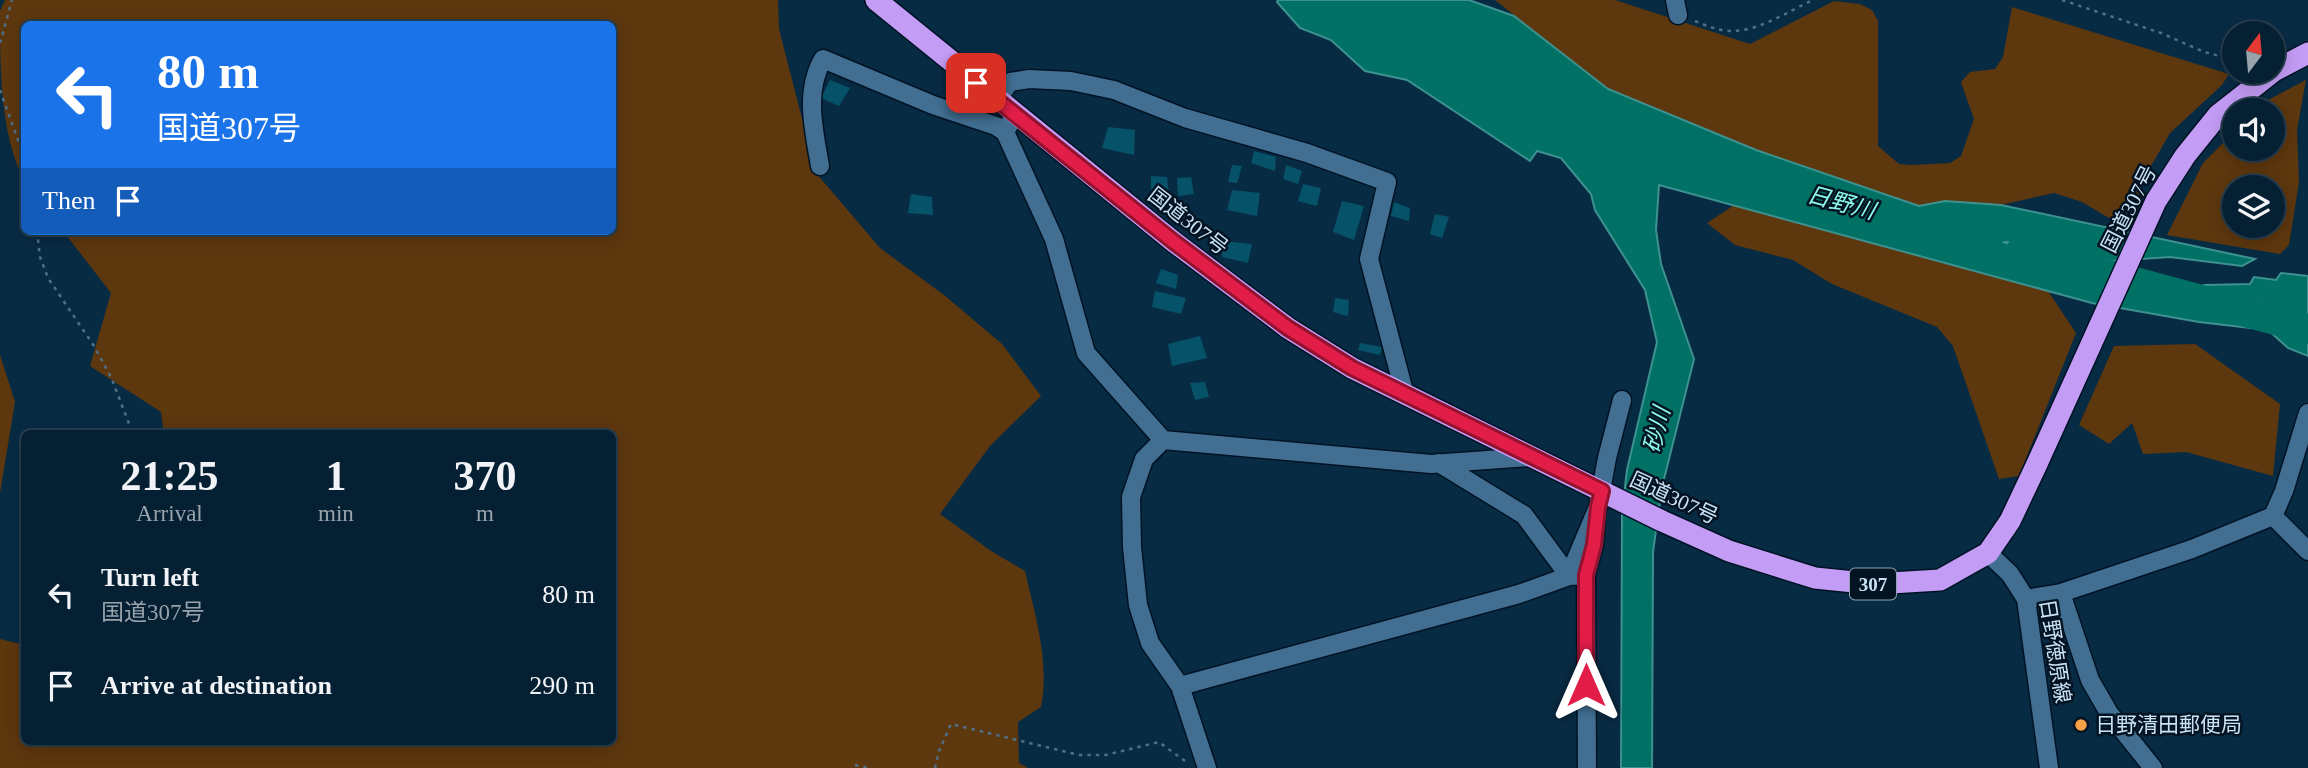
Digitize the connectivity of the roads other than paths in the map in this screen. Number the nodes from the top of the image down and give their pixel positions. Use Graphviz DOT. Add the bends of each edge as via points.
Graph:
graph roads {
  1 [pos="876,0"];
  2 [pos="2308,52"];
  3 [pos="997,99"];
  4 [pos="1010,123"];
  5 [pos="820,166"];
  6 [pos="1405,395"];
  7 [pos="1622,400"];
  8 [pos="2308,413"];
  9 [pos="1163,440"];
  10 [pos="1530,457"];
  11 [pos="1439,463"];
  12 [pos="1606,498"];
  13 [pos="2273,516"];
  14 [pos="2308,551"];
  15 [pos="1988,553"];
  16 [pos="1577,575"];
  17 [pos="2061,593"];
  18 [pos="2026,598"];
  19 [pos="1180,686"];
  20 [pos="1206,766"];
  21 [pos="1587,768"];
  22 [pos="2049,768"];
  23 [pos="2152,768"];
  1 -- 3 [label="highway, 国道307号 / 307"];
  2 -- 15 [label="highway, 国道307号 / 307" via="2274,71 2218,115 2156,201 2010,521"];
  3 -- 4 [label="highway, 国道307号 / 307"];
  3 -- 6 [label="street" via="1010,82 1029,79 1114,90 1185,118 1387,182 1369,259"];
  4 -- 5 [label="street" via="996,126 823,59 810,109"];
  4 -- 6 [label="highway, 国道307号 / 307" via="1288,328"];
  4 -- 9 [label="street" via="1054,239 1086,353"];
  6 -- 10 [label="highway, 国道307号 / 307"];
  7 -- 12 [label="street" via="1607,458"];
  8 -- 13 [label="street"];
  9 -- 11 [label="street"];
  9 -- 19 [label="street" via="1144,459 1130,497 1132,547 1138,605 1150,643"];
  10 -- 11 [label="street"];
  10 -- 12 [label="highway, 国道307号 / 307"];
  11 -- 16 [label="street" via="1524,515"];
  12 -- 15 [label="highway, 国道307号 / 307" via="1742,555 1815,578 1874,584 1940,580"];
  12 -- 16 [label="street"];
  13 -- 14 [label="street"];
  13 -- 17 [label="street" via="2192,550"];
  15 -- 18 [label="street, 日野徳原線"];
  16 -- 19 [label="street"];
  16 -- 21 [label="street"];
  17 -- 18 [label="street"];
  17 -- 23 [label="street" via="2090,680"];
  18 -- 22 [label="street, 日野徳原線"];
  19 -- 20 [label="street"];
}
